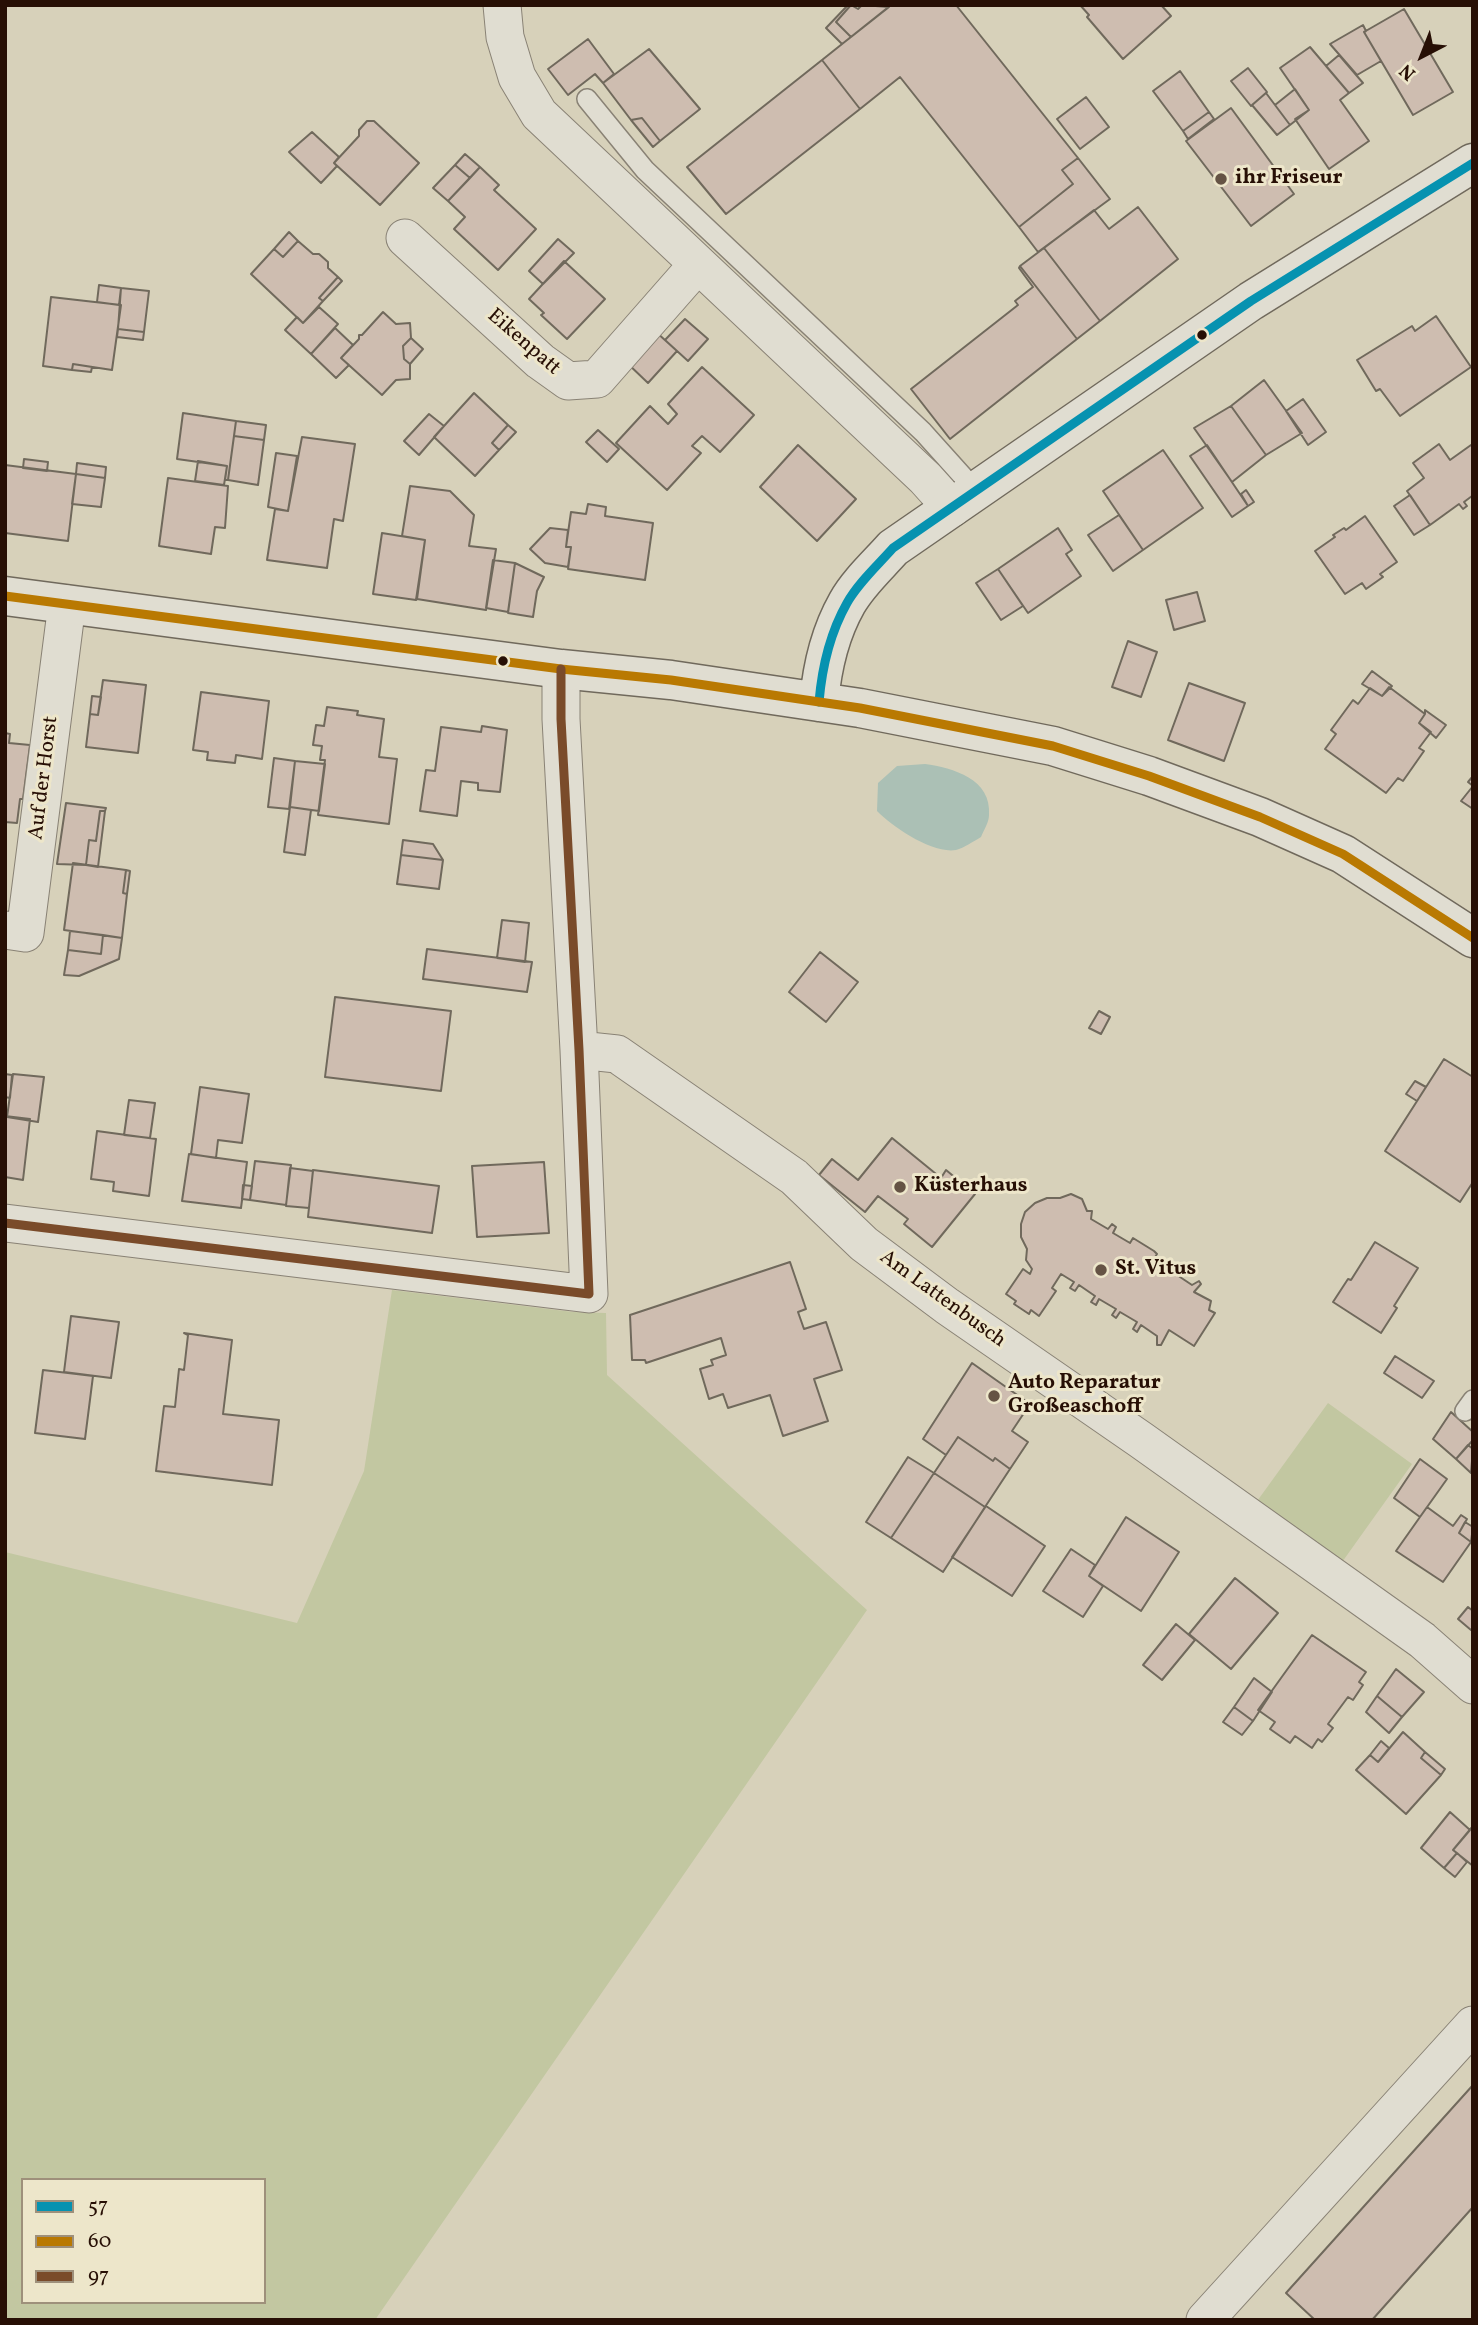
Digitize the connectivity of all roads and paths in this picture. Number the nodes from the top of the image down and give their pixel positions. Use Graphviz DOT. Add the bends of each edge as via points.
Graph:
graph roads {
  1 [pos="502,5"];
  2 [pos="587,99"];
  3 [pos="1473,163"];
  4 [pos="405,238"];
  5 [pos="698,264"];
  6 [pos="964,500"];
  7 [pos="5,596"];
  8 [pos="67,604"];
  9 [pos="561,669"];
  10 [pos="818,702"];
  11 [pos="5,930"];
  12 [pos="1473,938"];
  13 [pos="579,1050"];
  14 [pos="5,1223"];
  15 [pos="1473,1685"];
  16 [pos="1473,2025"];
  17 [pos="1205,2320"];
  1 -- 5 [label="street" via="505,37 517,77 538,114"];
  2 -- 6 [label="lane" via="645,170 923,432"];
  3 -- 6 [label="main road" via="1251,302"];
  4 -- 5 [label="street, Eikenpatt" via="568,381 597,379"];
  5 -- 6 [label="street" via="925,478"];
  6 -- 10 [label="main road" via="893,548 848,601 830,641"];
  7 -- 8 [label="main road"];
  8 -- 9 [label="main road"];
  8 -- 11 [label="street, Auf der Horst" via="25,933"];
  9 -- 10 [label="main road"];
  9 -- 13 [label="street"];
  10 -- 12 [label="main road" via="1053,746 1149,776 1343,854"];
  13 -- 14 [label="street" via="589,1294"];
  13 -- 15 [label="street, Am Lattenbusch" via="617,1054 794,1177 864,1244 1422,1640"];
  16 -- 17 [label="street"];
}
